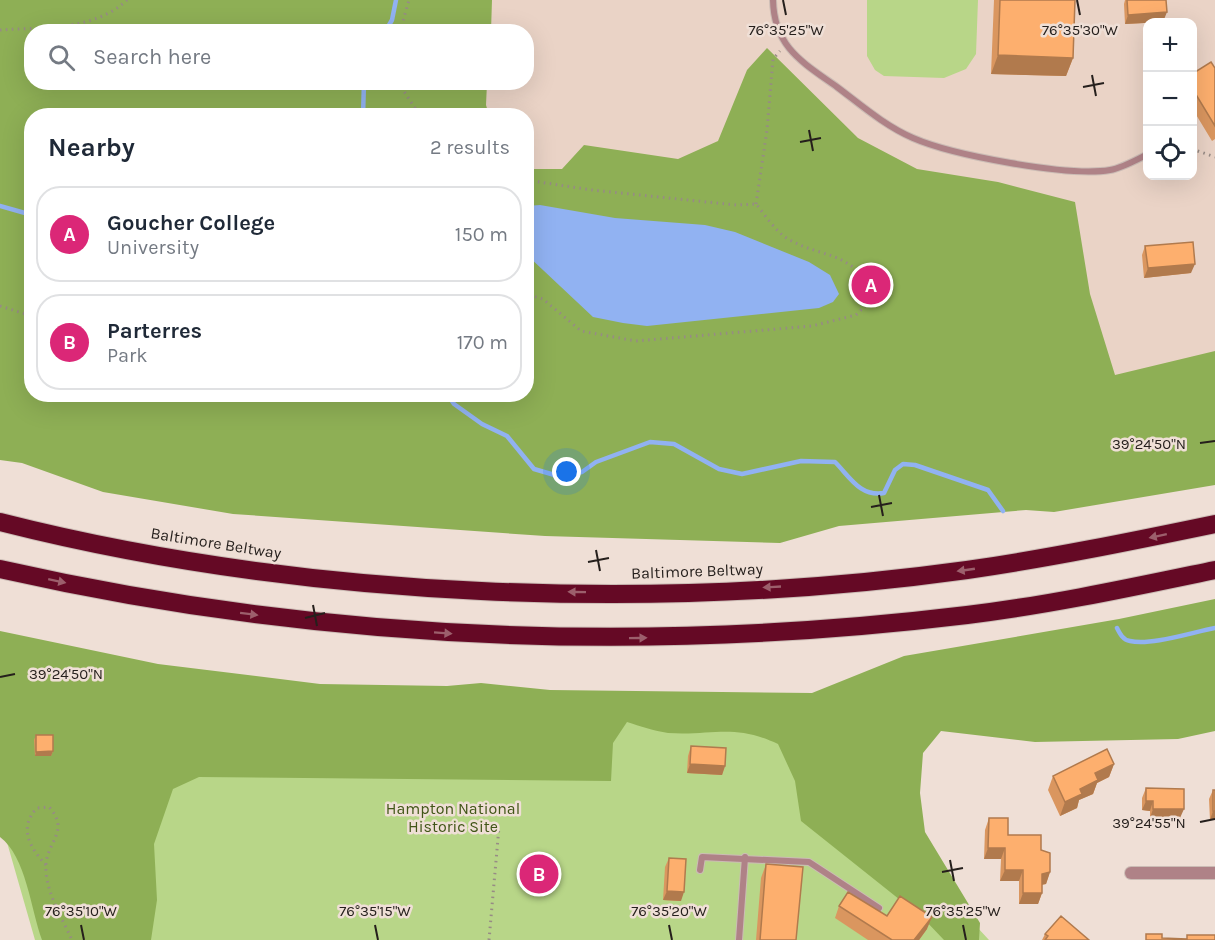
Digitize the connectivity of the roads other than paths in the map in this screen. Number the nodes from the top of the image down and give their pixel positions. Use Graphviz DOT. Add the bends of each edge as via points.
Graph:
graph roads {
  1 [pos="774,0"];
  2 [pos="1143,156"];
  3 [pos="0,522"];
  4 [pos="1215,524"];
  5 [pos="0,569"];
  6 [pos="1215,570"];
  7 [pos="745,857"];
  8 [pos="700,870"];
  9 [pos="1131,873"];
  10 [pos="1215,873"];
  11 [pos="879,908"];
  12 [pos="739,940"];
  1 -- 2 [label="lane" via="778,30 785,45 800,60 910,137 940,149 1066,171 1112,170"];
  4 -- 3 [label="highway, Baltimore Beltway, one-way" via="1091,550 965,570 834,584 617,593 475,590 245,569"];
  5 -- 6 [label="highway, one-way" via="132,596 359,627 476,635 622,638 836,629 970,615"];
  7 -- 8 [label="lane" via="702,857"];
  7 -- 11 [label="lane" via="809,862"];
  7 -- 12 [label="lane"];
  9 -- 10 [label="street"];
}
